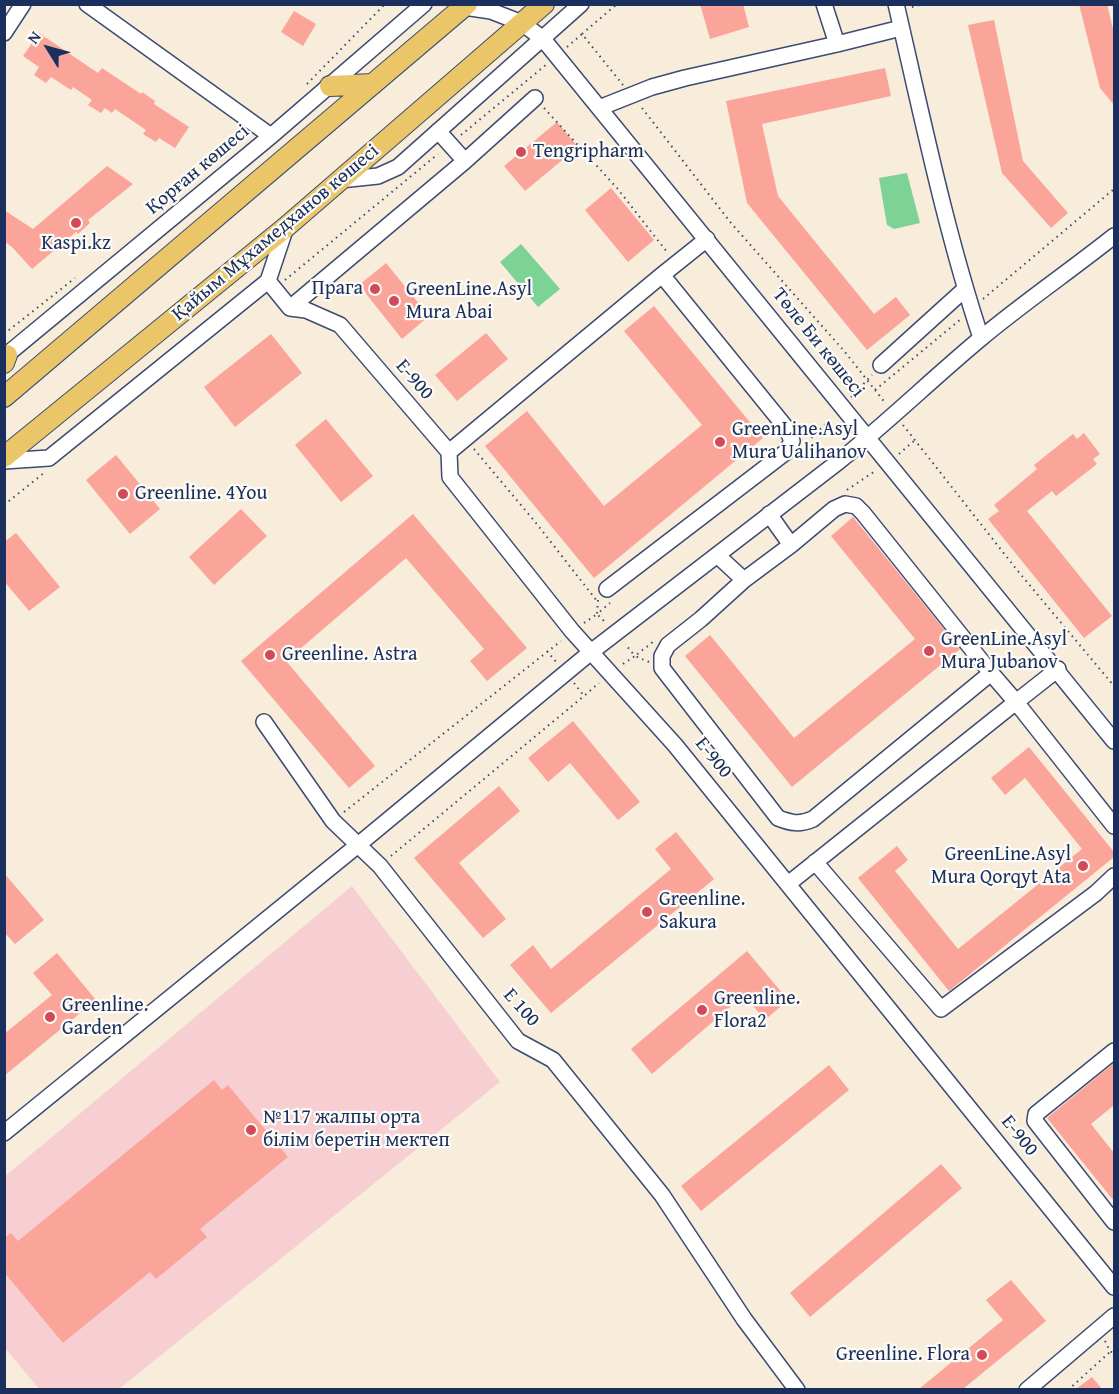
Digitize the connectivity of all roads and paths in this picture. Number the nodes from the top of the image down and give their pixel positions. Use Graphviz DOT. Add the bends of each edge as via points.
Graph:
graph roads {
  1 [pos="23,4"];
  2 [pos="87,4"];
  3 [pos="385,4"];
  4 [pos="424,4"];
  5 [pos="544,4"];
  6 [pos="581,4"];
  7 [pos="617,4"];
  8 [pos="824,4"];
  9 [pos="896,4"];
  10 [pos="466,6"];
  11 [pos="522,23"];
  12 [pos="901,28"];
  13 [pos="4,33"];
  14 [pos="582,34"];
  15 [pos="543,39"];
  16 [pos="837,44"];
  17 [pos="557,56"];
  18 [pos="373,84"];
  19 [pos="330,86"];
  20 [pos="303,88"];
  21 [pos="632,95"];
  22 [pos="535,98"];
  23 [pos="599,108"];
  24 [pos="438,131"];
  25 [pos="271,136"];
  26 [pos="465,161"];
  27 [pos="340,180"];
  28 [pos="1114,189"];
  29 [pos="286,227"];
  30 [pos="1114,236"];
  31 [pos="707,239"];
  32 [pos="676,263"];
  33 [pos="662,274"];
  34 [pos="268,281"];
  35 [pos="965,289"];
  36 [pos="290,308"];
  37 [pos="972,309"];
  38 [pos="981,338"];
  39 [pos="5,358"];
  40 [pos="881,365"];
  41 [pos="875,390"];
  42 [pos="4,397"];
  43 [pos="894,413"];
  44 [pos="465,438"];
  45 [pos="868,438"];
  46 [pos="448,452"];
  47 [pos="4,459"];
  48 [pos="769,514"];
  49 [pos="791,545"];
  50 [pos="717,555"];
  51 [pos="744,580"];
  52 [pos="607,589"];
  53 [pos="597,601"];
  54 [pos="572,632"];
  55 [pos="591,652"];
  56 [pos="1058,669"];
  57 [pos="991,673"];
  58 [pos="1114,686"];
  59 [pos="584,696"];
  60 [pos="1016,702"];
  61 [pos="264,722"];
  62 [pos="1114,741"];
  63 [pos="333,821"];
  64 [pos="1114,826"];
  65 [pos="358,845"];
  66 [pos="815,862"];
  67 [pos="380,866"];
  68 [pos="1114,876"];
  69 [pos="788,884"];
  70 [pos="1114,1051"];
  71 [pos="4,1133"];
  72 [pos="1114,1222"];
  73 [pos="1114,1287"];
  74 [pos="1114,1316"];
  75 [pos="1109,1335"];
  76 [pos="1111,1351"];
  77 [pos="1114,1356"];
  78 [pos="797,1389"];
  79 [pos="1027,1389"];
  80 [pos="1068,1389"];
  1 -- 13 [label="street"];
  2 -- 25 [label="street, Қорған көшесі"];
  3 -- 20 [label="path"];
  4 -- 19 [label="street"];
  5 -- 11 [label="main road, Қайым Мұхамедханов көшесі"];
  6 -- 15 [label="street"];
  7 -- 14 [label="path"];
  8 -- 16 [label="street"];
  9 -- 12 [label="street"];
  10 -- 11 [label="street, Төле Би көшесі"];
  10 -- 18 [label="main road"];
  11 -- 15 [label="street, Төле Би көшесі"];
  11 -- 27 [label="main road, Қайым Мұхамедханов көшесі"];
  12 -- 16 [label="street"];
  12 -- 35 [label="street"];
  14 -- 17 [label="path"];
  14 -- 21 [label="path"];
  15 -- 17 [label="street, Төле Би көшесі"];
  15 -- 24 [label="street"];
  16 -- 21 [label="street" via="685,78"];
  17 -- 22 [label="path" via="523,84"];
  17 -- 23 [label="street, Төле Би көшесі"];
  18 -- 19 [label="main road"];
  18 -- 42 [label="main road"];
  19 -- 25 [label="street"];
  21 -- 23 [label="street"];
  21 -- 41 [label="path" via="731,223"];
  22 -- 26 [label="street"];
  22 -- 32 [label="path" via="617,188"];
  23 -- 31 [label="street, Төле Би көшесі"];
  24 -- 26 [label="street"];
  24 -- 27 [label="street" via="398,167 378,176"];
  25 -- 39 [label="street, Қорған көшесі"];
  26 -- 36 [label="street"];
  27 -- 29 [label="main road, Қайым Мұхамедханов көшесі"];
  28 -- 37 [label="path"];
  29 -- 34 [label="street"];
  29 -- 47 [label="main road, Қайым Мұхамедханов көшесі"];
  30 -- 38 [label="street"];
  31 -- 32 [label="street"];
  31 -- 45 [label="street, Төле Би көшесі"];
  32 -- 33 [label="street"];
  33 -- 44 [label="street"];
  33 -- 52 [label="street" via="787,429 792,441 786,452"];
  34 -- 36 [label="street"];
  34 -- 47 [label="street" via="49,458"];
  35 -- 37 [label="street"];
  35 -- 40 [label="street"];
  36 -- 46 [label="street, E-900" via="306,310 340,325"];
  37 -- 38 [label="street"];
  37 -- 41 [label="path"];
  38 -- 43 [label="street"];
  41 -- 43 [label="path"];
  43 -- 45 [label="street"];
  43 -- 58 [label="path"];
  44 -- 46 [label="street"];
  44 -- 53 [label="path"];
  45 -- 48 [label="street"];
  45 -- 56 [label="street, Төле Би көшесі"];
  46 -- 54 [label="street, E-900" via="450,477"];
  48 -- 49 [label="street"];
  48 -- 50 [label="street"];
  49 -- 51 [label="street"];
  49 -- 57 [label="street" via="834,509 845,504 856,506"];
  50 -- 51 [label="street"];
  50 -- 55 [label="street"];
  51 -- 57 [label="street" via="668,645 662,656 662,668 783,820 804,823 813,819"];
  54 -- 55 [label="street, E-900"];
  54 -- 63 [label="path"];
  55 -- 65 [label="street"];
  55 -- 69 [label="street, E-900" via="675,745"];
  56 -- 60 [label="street"];
  56 -- 62 [label="street, Төле Би көшесі"];
  57 -- 60 [label="street"];
  59 -- 67 [label="path"];
  60 -- 64 [label="street"];
  60 -- 66 [label="street"];
  61 -- 63 [label="street, E 100"];
  63 -- 65 [label="street, E 100"];
  65 -- 67 [label="street, E 100"];
  65 -- 71 [label="street"];
  66 -- 68 [label="street" via="941,1009"];
  66 -- 69 [label="street"];
  67 -- 78 [label="street, E 100" via="518,1041 554,1060 662,1195 744,1320"];
  69 -- 73 [label="street, E-900"];
  70 -- 72 [label="street" via="1035,1117"];
  74 -- 79 [label="street"];
  75 -- 76 [label="path" via="1104,1339"];
  76 -- 77 [label="path"];
  76 -- 80 [label="path"];
}
